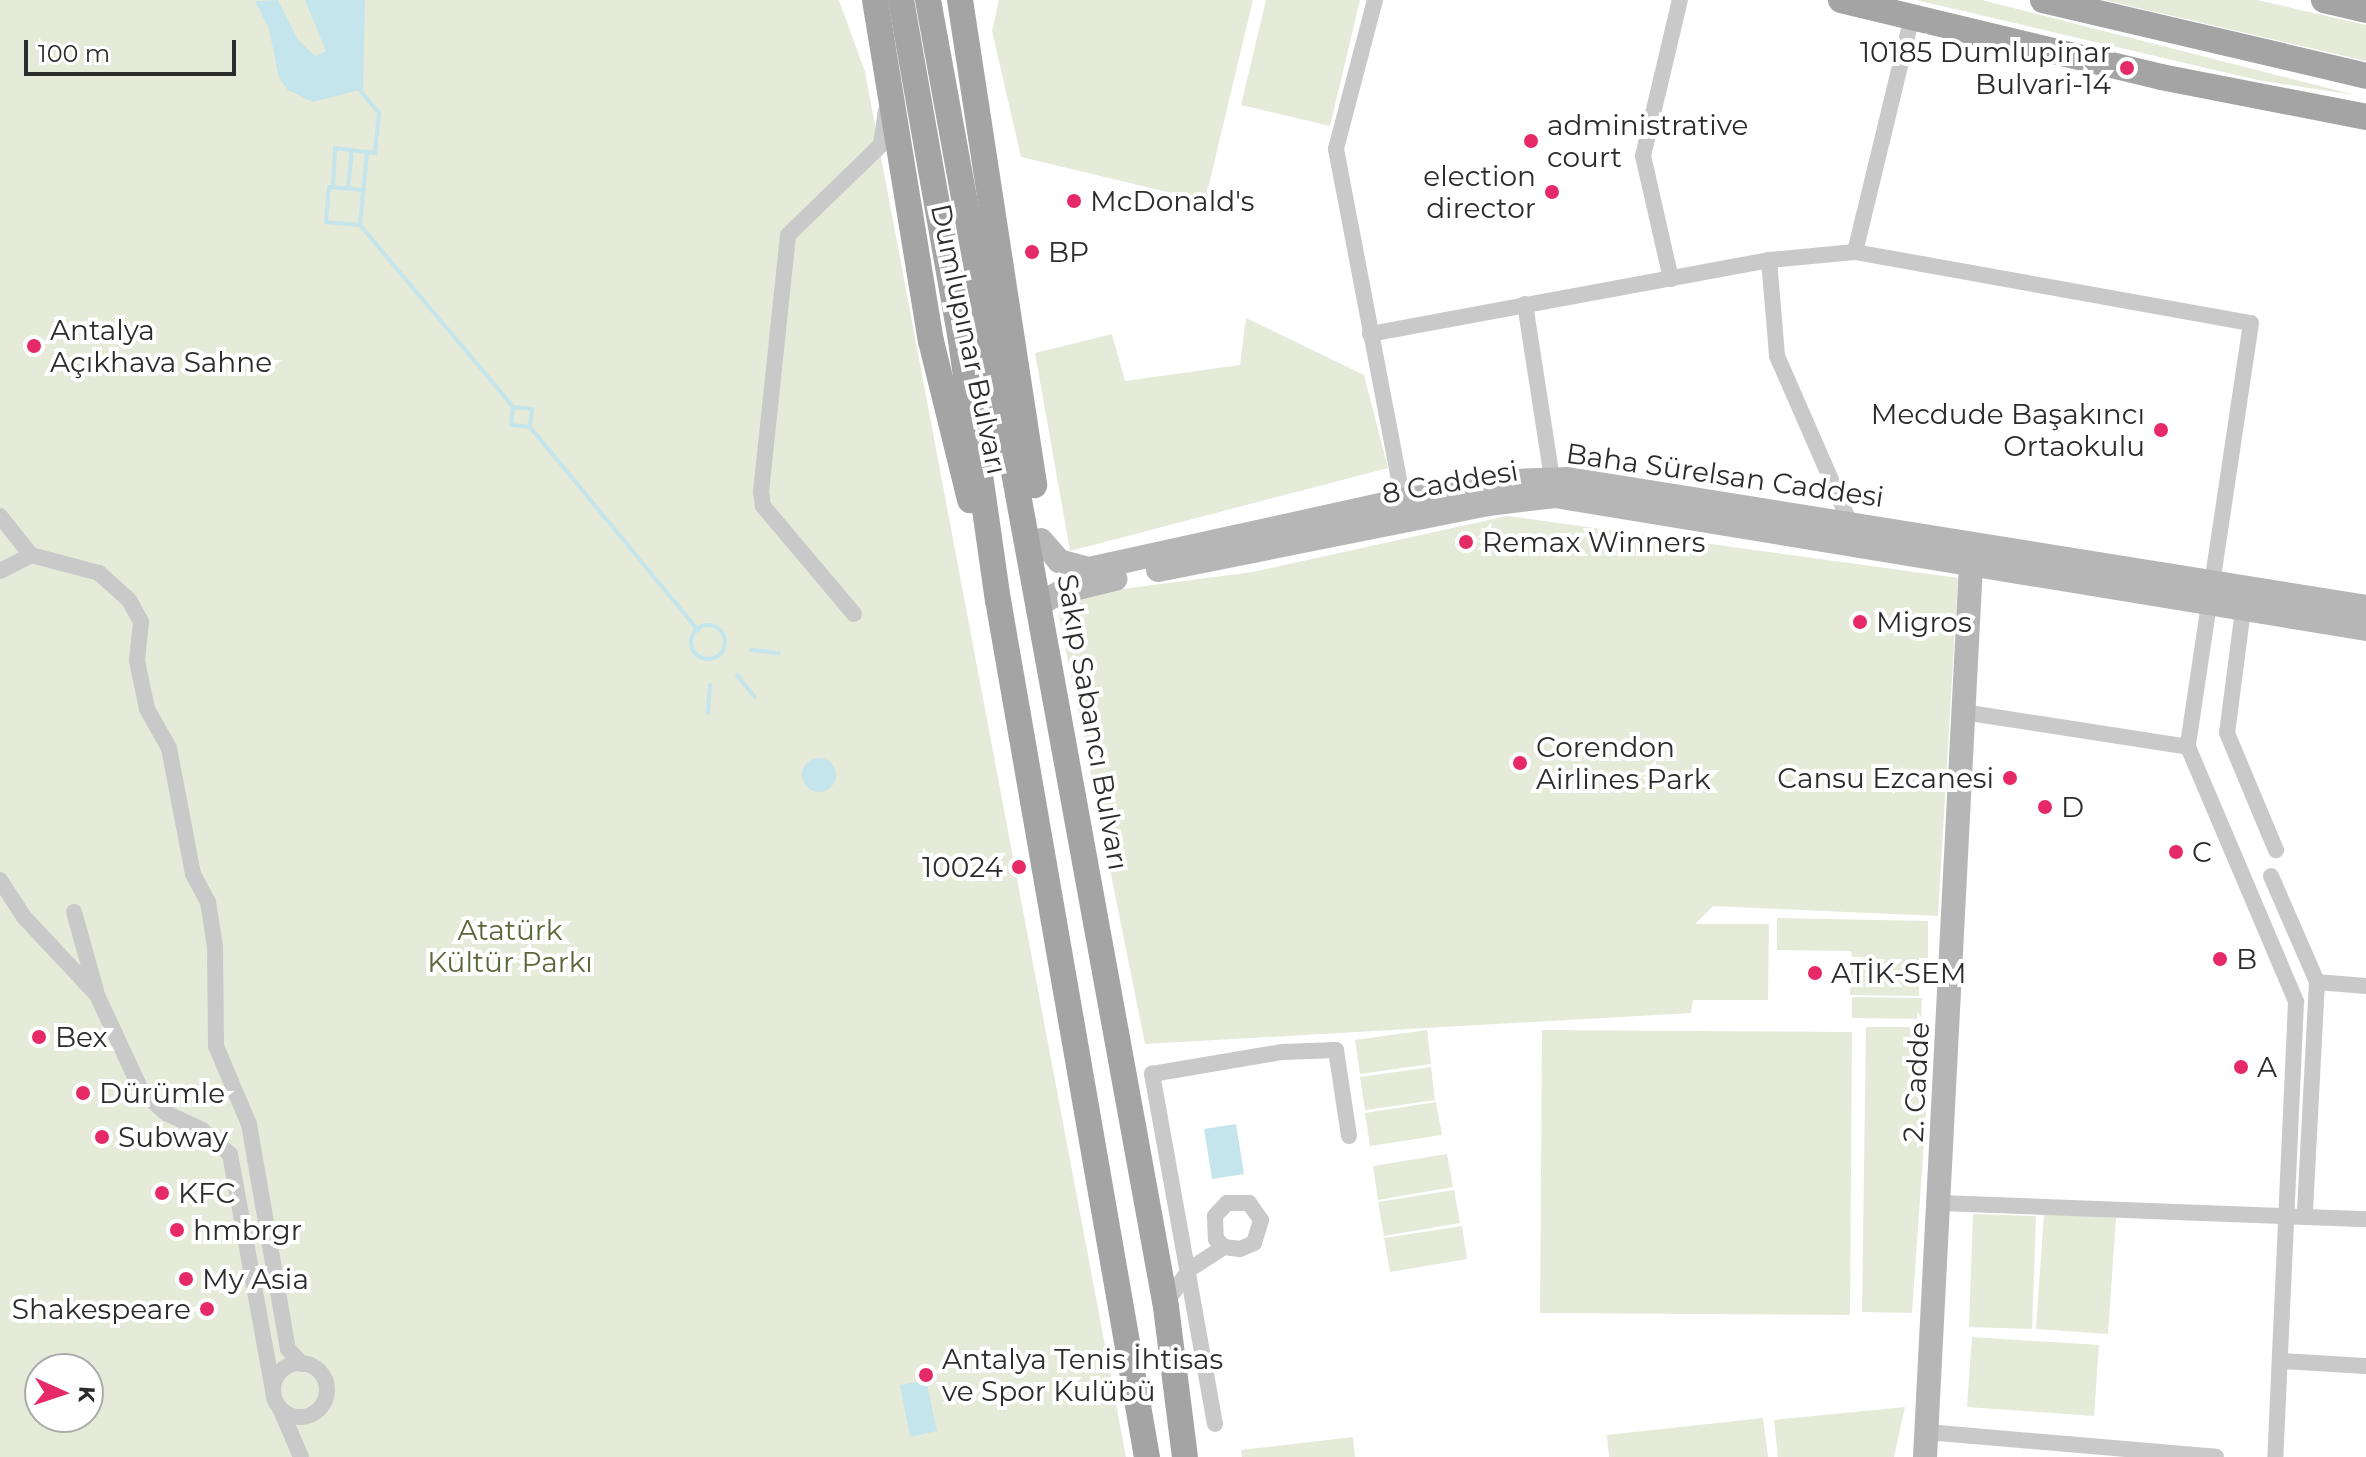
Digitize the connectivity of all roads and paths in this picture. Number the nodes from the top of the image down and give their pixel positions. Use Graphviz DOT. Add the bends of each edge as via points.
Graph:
graph roads {
  1 [pos="856,0"];
  2 [pos="875,0"];
  3 [pos="901,0"];
  4 [pos="928,0"];
  5 [pos="960,0"];
  6 [pos="971,0"];
  7 [pos="1375,0"];
  8 [pos="1680,0"];
  9 [pos="1841,0"];
  10 [pos="2043,0"];
  11 [pos="2324,0"];
  12 [pos="2366,10"];
  13 [pos="1912,17"];
  14 [pos="970,70"];
  15 [pos="2366,76"];
  16 [pos="889,88"];
  17 [pos="2366,117"];
  18 [pos="1855,252"];
  19 [pos="1769,260"];
  20 [pos="1671,279"];
  21 [pos="1525,304"];
  22 [pos="1370,334"];
  23 [pos="1552,479"];
  24 [pos="1404,510"];
  25 [pos="0,516"];
  26 [pos="1850,523"];
  27 [pos="1041,540"];
  28 [pos="31,555"];
  29 [pos="1971,565"];
  30 [pos="0,571"];
  31 [pos="2210,594"];
  32 [pos="998,600"];
  33 [pos="1039,604"];
  34 [pos="2366,607"];
  35 [pos="2243,610"];
  36 [pos="854,614"];
  37 [pos="2366,629"];
  38 [pos="1963,712"];
  39 [pos="2188,747"];
  40 [pos="2276,850"];
  41 [pos="2271,876"];
  42 [pos="0,880"];
  43 [pos="74,912"];
  44 [pos="2317,982"];
  45 [pos="2366,986"];
  46 [pos="97,995"];
  47 [pos="1349,1136"];
  48 [pos="1940,1203"];
  49 [pos="2297,1214"];
  50 [pos="2366,1219"];
  51 [pos="1155,1247"];
  52 [pos="1224,1247"];
  53 [pos="1190,1269"];
  54 [pos="1165,1304"];
  55 [pos="2282,1361"];
  56 [pos="302,1364"];
  57 [pos="2366,1366"];
  58 [pos="273,1391"];
  59 [pos="280,1408"];
  60 [pos="314,1413"];
  61 [pos="1215,1424"];
  62 [pos="1927,1432"];
  63 [pos="300,1450"];
  64 [pos="1147,1457"];
  65 [pos="1185,1457"];
  66 [pos="1925,1457"];
  67 [pos="2216,1457"];
  68 [pos="2275,1457"];
  1 -- 16 [label="main road"];
  2 -- 16 [label="main road"];
  3 -- 32 [label="main road" via="960,334"];
  4 -- 33 [label="main road, Sakıp Sabancı Bulvarı"];
  5 -- 14 [label="main road"];
  6 -- 14 [label="main road"];
  7 -- 22 [label="street" via="1336,149"];
  8 -- 20 [label="street" via="1643,156"];
  9 -- 13 [label="main road"];
  10 -- 15 [label="main road"];
  11 -- 12 [label="main road"];
  13 -- 17 [label="main road" via="2161,77"];
  13 -- 18 [label="street"];
  14 -- 27 [label="main road"];
  16 -- 32 [label="main road, Dumlupınar Bulvarı" via="931,341"];
  16 -- 36 [label="street" via="881,145 788,235 761,492 763,506"];
  18 -- 19 [label="street"];
  18 -- 31 [label="street" via="2251,323"];
  19 -- 20 [label="street"];
  19 -- 26 [label="street" via="1777,356"];
  20 -- 21 [label="street"];
  21 -- 22 [label="street"];
  21 -- 23 [label="street"];
  22 -- 24 [label="street"];
  23 -- 24 [label="main road, Baha Sürelsan Caddesi"];
  23 -- 26 [label="main road, Baha Sürelsan Caddesi"];
  24 -- 27 [label="main road, Baha Sürelsan Caddesi" via="1089,569 1059,561"];
  24 -- 29 [label="main road, 8 Caddesi" via="1555,496"];
  24 -- 33 [label="main road, 8 Caddesi" via="1088,585"];
  25 -- 28 [label="street"];
  26 -- 31 [label="main road, Baha Sürelsan Caddesi"];
  27 -- 33 [label="main road"];
  28 -- 30 [label="street"];
  28 -- 56 [label="street" via="99,573 129,600 141,622 137,661 147,709 169,748 193,874 208,902 215,946 216,1046 249,1124 288,1349"];
  29 -- 31 [label="main road, Baha Sürelsan Caddesi"];
  29 -- 38 [label="main road, 2. Cadde"];
  31 -- 34 [label="main road, Baha Sürelsan Caddesi"];
  31 -- 35 [label="main road, Baha Sürelsan Caddesi"];
  31 -- 39 [label="street"];
  32 -- 64 [label="main road"];
  33 -- 51 [label="main road, Sakıp Sabancı Bulvarı"];
  35 -- 37 [label="main road, Baha Sürelsan Caddesi"];
  35 -- 40 [label="street" via="2227,733"];
  38 -- 39 [label="street"];
  38 -- 48 [label="main road, 2. Cadde"];
  39 -- 49 [label="street" via="2296,1002"];
  41 -- 44 [label="street"];
  42 -- 46 [label="street" via="24,917"];
  43 -- 46 [label="street"];
  44 -- 45 [label="street"];
  44 -- 49 [label="street"];
  46 -- 58 [label="street" via="141,1090 166,1113 202,1130 230,1154"];
  47 -- 53 [label="street" via="1336,1050 1282,1052 1152,1074"];
  48 -- 49 [label="street"];
  48 -- 62 [label="main road, 2. Cadde"];
  49 -- 50 [label="street"];
  49 -- 55 [label="street"];
  51 -- 53 [label="street"];
  51 -- 54 [label="main road, Sakıp Sabancı Bulvarı"];
  52 -- 53 [label="street"];
  53 -- 54 [label="street"];
  53 -- 61 [label="street"];
  54 -- 65 [label="main road, Sakıp Sabancı Bulvarı"];
  55 -- 57 [label="street"];
  55 -- 68 [label="street"];
  56 -- 58 [label="street" via="279,1374"];
  56 -- 60 [label="street" via="317,1370 326,1384 325,1400"];
  58 -- 59 [label="street"];
  59 -- 60 [label="street" via="296,1417"];
  59 -- 63 [label="street"];
  60 -- 63 [label="street" via="301,1429"];
  62 -- 66 [label="main road, 2. Cadde"];
  62 -- 67 [label="street"];
}
